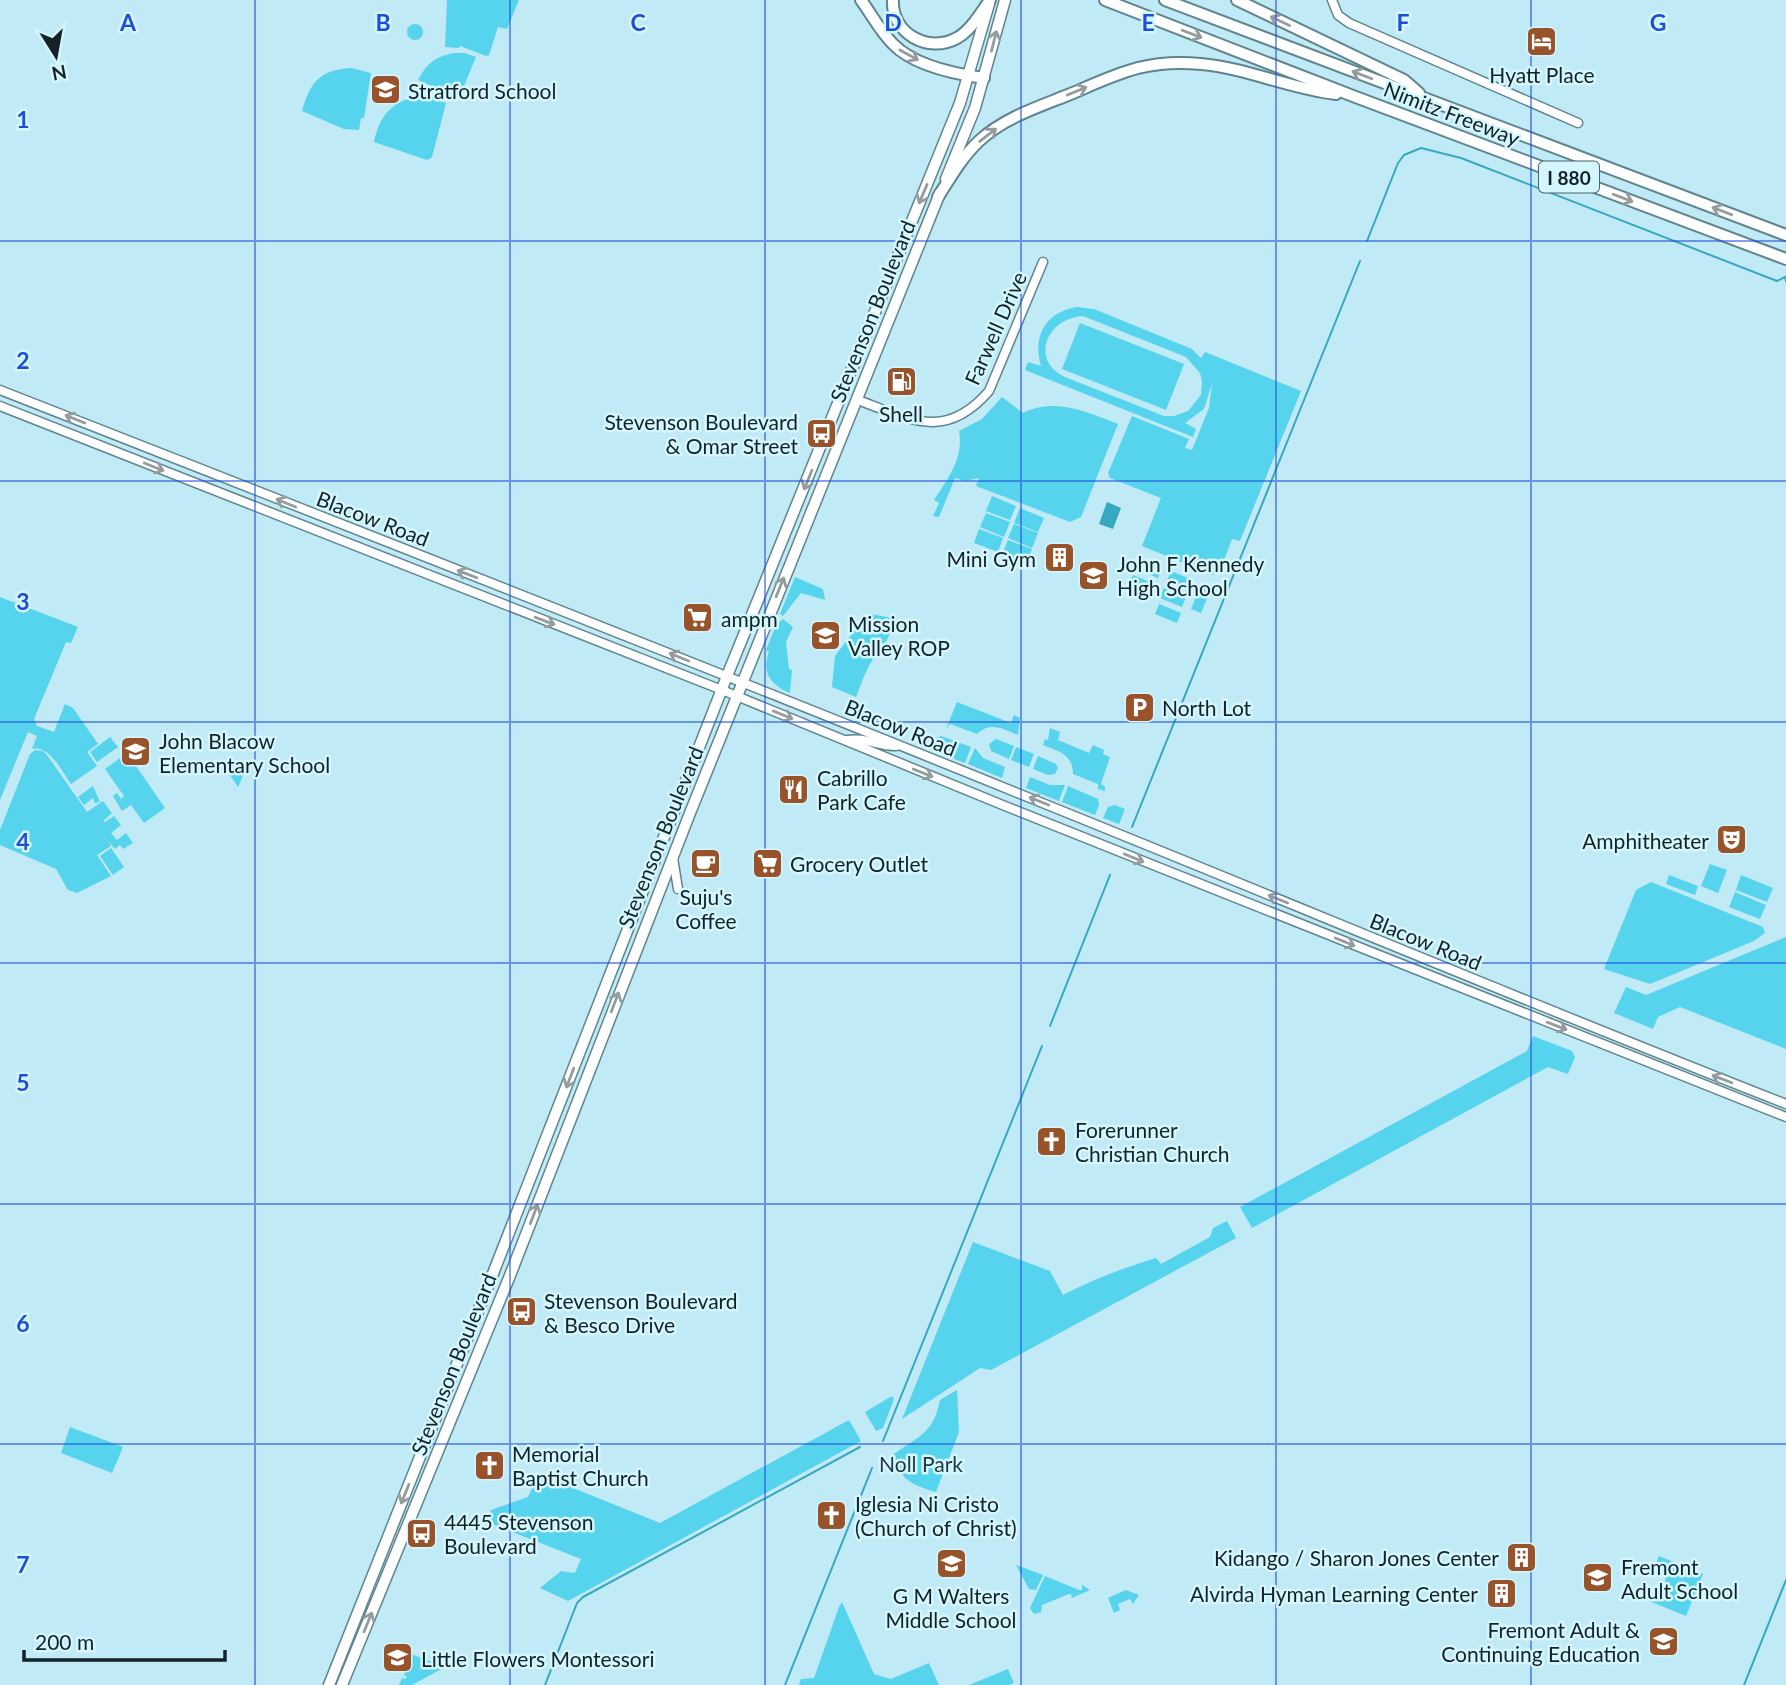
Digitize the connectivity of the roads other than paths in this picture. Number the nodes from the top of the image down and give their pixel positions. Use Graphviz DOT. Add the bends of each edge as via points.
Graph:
graph roads {
  1 [pos="861,0"];
  2 [pos="893,0"];
  3 [pos="990,0"];
  4 [pos="1165,0"];
  5 [pos="1237,0"];
  6 [pos="1332,0"];
  7 [pos="1106,1"];
  8 [pos="1004,2"];
  9 [pos="969,76"];
  10 [pos="984,78"];
  11 [pos="1353,96"];
  12 [pos="1426,99"];
  13 [pos="1578,123"];
  14 [pos="938,197"];
  15 [pos="1786,235"];
  16 [pos="1786,258"];
  17 [pos="1043,262"];
  18 [pos="0,390"];
  19 [pos="858,400"];
  20 [pos="0,406"];
  21 [pos="727,676"];
  22 [pos="742,682"];
  23 [pos="722,690"];
  24 [pos="737,696"];
  25 [pos="844,740"];
  26 [pos="902,746"];
  27 [pos="673,858"];
  28 [pos="678,889"];
  29 [pos="1786,1104"];
  30 [pos="1786,1117"];
  31 [pos="328,1685"];
  32 [pos="342,1685"];
  1 -- 9 [label="highway, one-way" via="895,47 908,56"];
  2 -- 3 [label="highway" via="896,20 905,32 929,44 959,37"];
  3 -- 9 [label="main road, Stevenson Boulevard"];
  12 -- 4 [label="highway, Nimitz Freeway / I 880, one-way"];
  12 -- 5 [label="highway, one-way" via="1404,80"];
  6 -- 13 [label="main road" via="1338,15 1349,23"];
  7 -- 11 [label="highway, Nimitz Freeway / I 880, one-way"];
  10 -- 8 [label="main road, Stevenson Boulevard, one-way"];
  9 -- 10 [label="highway"];
  9 -- 21 [label="main road, Stevenson Boulevard, one-way"];
  10 -- 14 [label="main road, Stevenson Boulevard"];
  14 -- 11 [label="highway, one-way" via="960,162 999,126 1139,68 1202,64 1316,92"];
  11 -- 16 [label="highway, Nimitz Freeway / I 880, one-way"];
  15 -- 12 [label="highway, Nimitz Freeway / I 880, one-way"];
  14 -- 19 [label="main road, Stevenson Boulevard"];
  17 -- 19 [label="main road, Farwell Drive" via="989,391 975,407 958,418 935,422 908,420"];
  21 -- 18 [label="main road, Blacow Road, one-way"];
  22 -- 19 [label="main road, Stevenson Boulevard, one-way"];
  20 -- 23 [label="main road, Blacow Road, one-way"];
  21 -- 22 [label="main road, Blacow Road"];
  21 -- 23 [label="main road, Stevenson Boulevard"];
  22 -- 24 [label="main road, Stevenson Boulevard"];
  22 -- 26 [label="main road, Blacow Road"];
  23 -- 24 [label="main road, Blacow Road"];
  23 -- 31 [label="main road, Stevenson Boulevard, one-way"];
  24 -- 25 [label="main road, Blacow Road, one-way"];
  24 -- 27 [label="main road, Stevenson Boulevard"];
  25 -- 26 [label="main road" via="860,738 883,746"];
  25 -- 30 [label="main road, Blacow Road, one-way"];
  29 -- 26 [label="main road, Blacow Road, one-way"];
  27 -- 28 [label="main road"];
  32 -- 27 [label="main road, Stevenson Boulevard, one-way" via="506,1286"];
}
